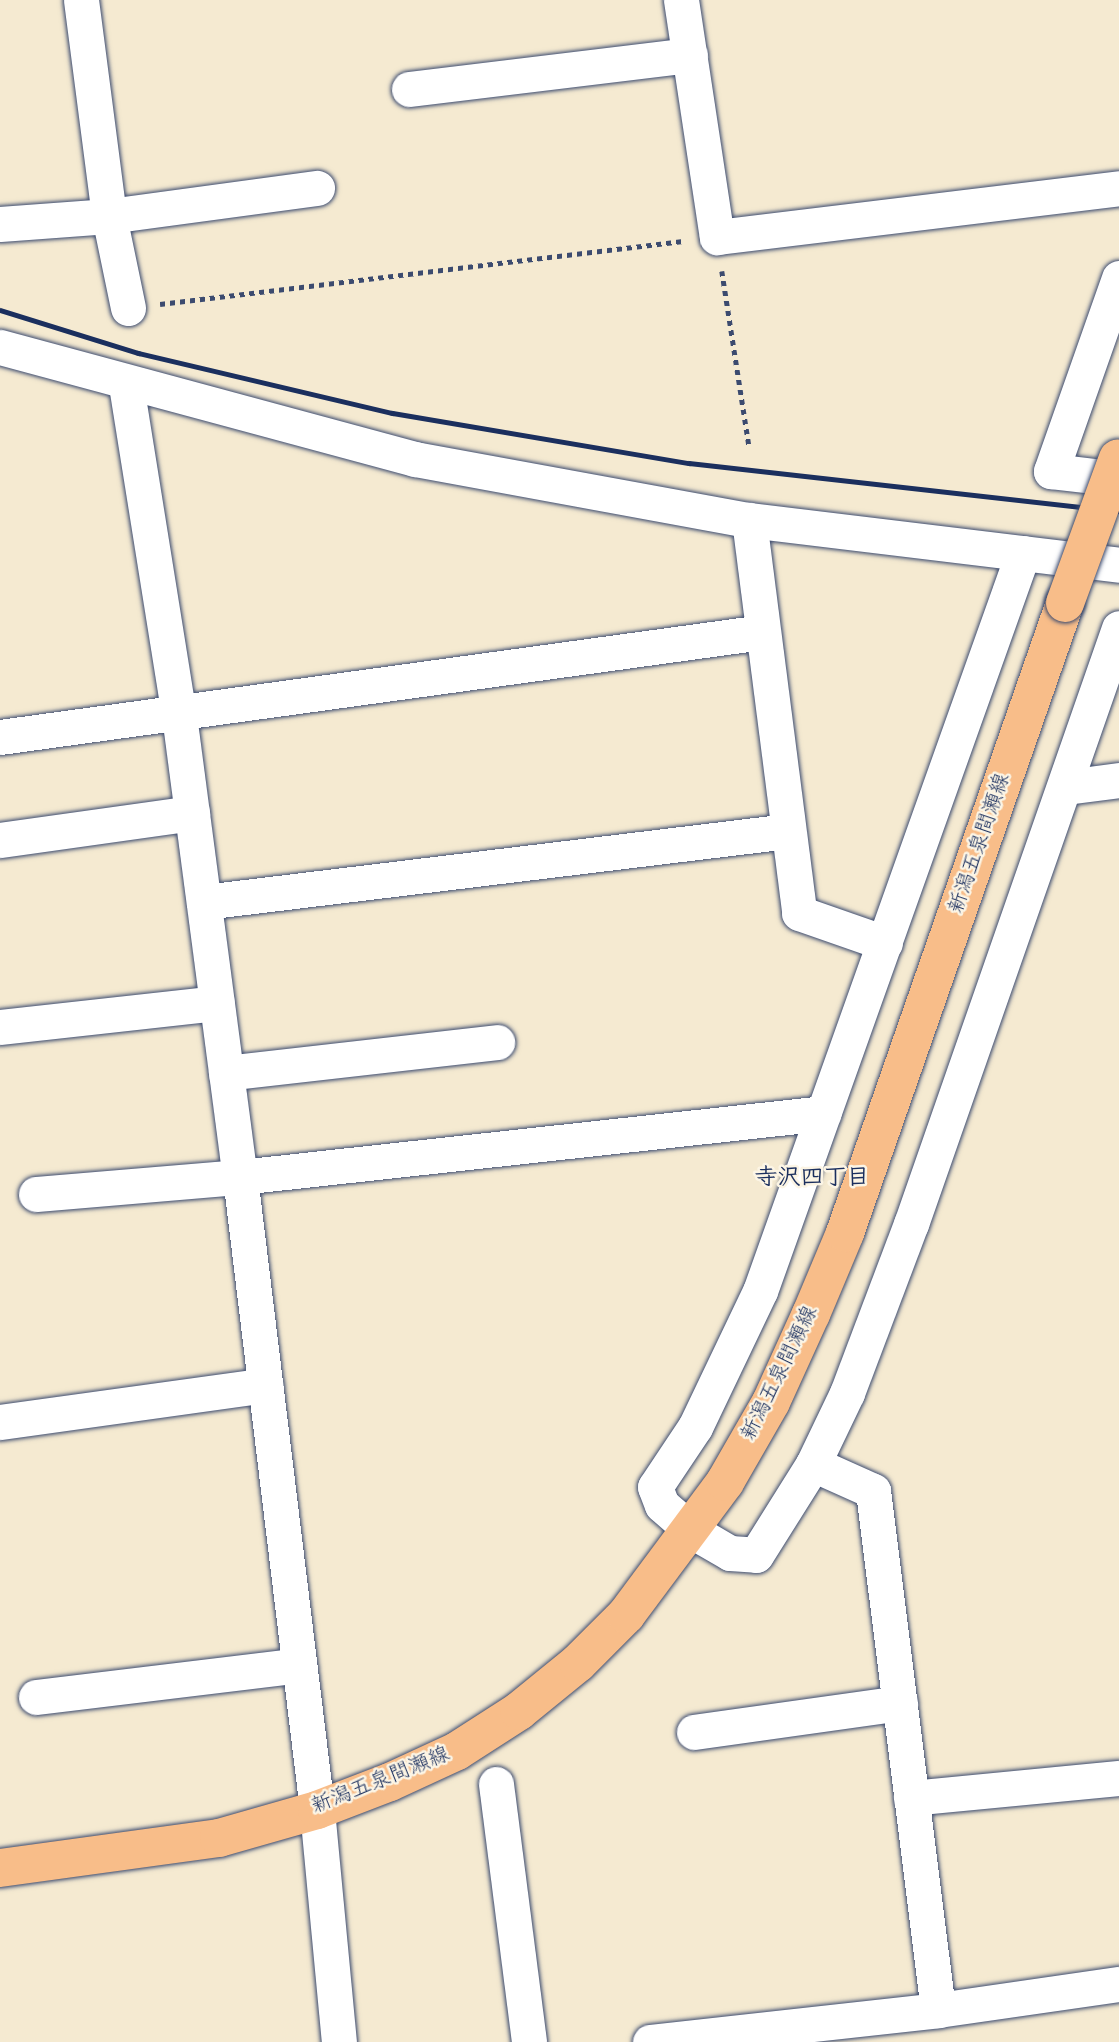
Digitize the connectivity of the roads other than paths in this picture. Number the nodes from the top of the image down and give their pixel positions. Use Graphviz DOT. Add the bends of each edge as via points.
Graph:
graph roads {
  1 [pos="81,0"];
  2 [pos="681,0"];
  3 [pos="690,55"];
  4 [pos="409,89"];
  5 [pos="317,188"];
  6 [pos="1119,188"];
  7 [pos="109,216"];
  8 [pos="0,224"];
  9 [pos="1119,278"];
  10 [pos="128,308"];
  11 [pos="0,347"];
  12 [pos="126,385"];
  13 [pos="1119,464"];
  14 [pos="749,520"];
  15 [pos="1023,553"];
  16 [pos="1119,565"];
  17 [pos="1119,628"];
  18 [pos="763,632"];
  19 [pos="179,715"];
  20 [pos="0,737"];
  21 [pos="1119,780"];
  22 [pos="1066,786"];
  23 [pos="192,813"];
  24 [pos="788,831"];
  25 [pos="0,840"];
  26 [pos="204,902"];
  27 [pos="885,943"];
  28 [pos="217,1003"];
  29 [pos="0,1027"];
  30 [pos="497,1042"];
  31 [pos="226,1073"];
  32 [pos="824,1113"];
  33 [pos="240,1177"];
  34 [pos="36,1194"];
  35 [pos="265,1385"];
  36 [pos="0,1422"];
  37 [pos="813,1464"];
  38 [pos="692,1531"];
  39 [pos="299,1665"];
  40 [pos="36,1698"];
  41 [pos="900,1703"];
  42 [pos="694,1732"];
  43 [pos="1119,1778"];
  44 [pos="496,1784"];
  45 [pos="912,1798"];
  46 [pos="317,1810"];
  47 [pos="0,1868"];
  48 [pos="1119,1984"];
  49 [pos="938,2010"];
  50 [pos="339,2042"];
  51 [pos="529,2042"];
  52 [pos="650,2042"];
  1 -- 7 [label="street"];
  2 -- 3 [label="street"];
  3 -- 4 [label="street"];
  3 -- 6 [label="street" via="717,237"];
  5 -- 7 [label="street"];
  7 -- 8 [label="street"];
  7 -- 10 [label="street"];
  9 -- 13 [label="street" via="1051,471"];
  11 -- 12 [label="street"];
  12 -- 14 [label="street" via="415,459"];
  12 -- 19 [label="street"];
  13 -- 38 [label="main road, 新潟五泉間瀬線, bridge" via="1065,603 845,1233 771,1402"];
  14 -- 15 [label="street"];
  14 -- 18 [label="street"];
  15 -- 16 [label="street"];
  15 -- 27 [label="street"];
  17 -- 22 [label="street"];
  18 -- 19 [label="street"];
  18 -- 24 [label="street"];
  19 -- 20 [label="street"];
  19 -- 23 [label="street"];
  21 -- 22 [label="street"];
  22 -- 37 [label="street" via="877,1318"];
  23 -- 25 [label="street"];
  23 -- 26 [label="street"];
  24 -- 26 [label="street"];
  24 -- 27 [label="street" via="799,913"];
  26 -- 28 [label="street"];
  27 -- 32 [label="street"];
  28 -- 29 [label="street"];
  28 -- 31 [label="street"];
  30 -- 31 [label="street"];
  31 -- 33 [label="street"];
  32 -- 33 [label="street"];
  32 -- 38 [label="street" via="734,1350 695,1427 655,1487 662,1505"];
  33 -- 34 [label="street"];
  33 -- 35 [label="street"];
  35 -- 36 [label="street"];
  35 -- 39 [label="street"];
  37 -- 38 [label="street" via="756,1555 730,1553"];
  37 -- 41 [label="street" via="873,1491"];
  38 -- 46 [label="main road, 新潟五泉間瀬線" via="626,1615 578,1664 519,1711 457,1751"];
  39 -- 40 [label="street"];
  39 -- 46 [label="street"];
  41 -- 42 [label="street"];
  41 -- 45 [label="street"];
  43 -- 45 [label="street"];
  44 -- 51 [label="street"];
  45 -- 49 [label="street"];
  46 -- 47 [label="main road, 新潟五泉間瀬線" via="219,1838"];
  46 -- 50 [label="street"];
  48 -- 49 [label="street"];
  49 -- 52 [label="street"];
}
